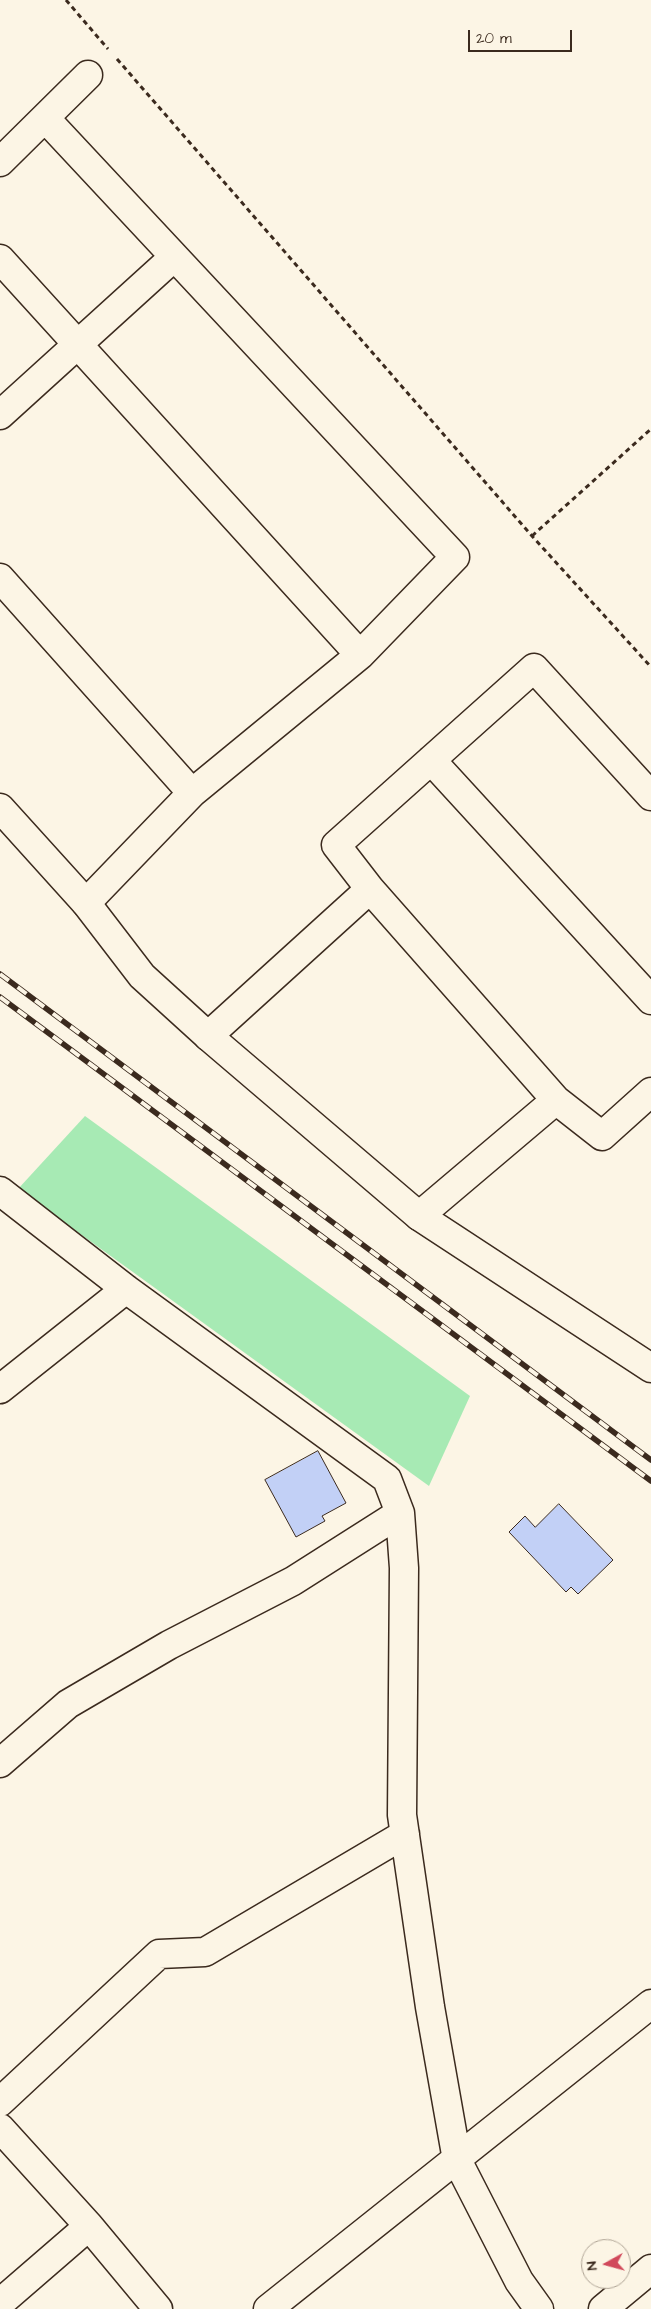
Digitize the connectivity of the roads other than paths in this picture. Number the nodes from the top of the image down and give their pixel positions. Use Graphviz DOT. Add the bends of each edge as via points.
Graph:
graph roads {
  1 [pos="88,75"];
  2 [pos="45,118"];
  3 [pos="0,162"];
  4 [pos="174,257"];
  5 [pos="0,259"];
  6 [pos="78,344"];
  7 [pos="0,415"];
  8 [pos="0,578"];
  9 [pos="360,654"];
  10 [pos="431,760"];
  11 [pos="192,793"];
  12 [pos="651,796"];
  13 [pos="0,808"];
  14 [pos="370,889"];
  15 [pos="86,903"];
  16 [pos="651,1000"];
  17 [pos="208,1036"];
  18 [pos="651,1092"];
  19 [pos="556,1100"];
  20 [pos="0,1191"];
  21 [pos="419,1216"];
  22 [pos="126,1289"];
  23 [pos="651,1368"];
  24 [pos="0,1388"];
  25 [pos="400,1513"];
  26 [pos="0,1763"];
  27 [pos="405,1834"];
  28 [pos="651,2004"];
  29 [pos="0,2102"];
  30 [pos="0,2128"];
  31 [pos="457,2160"];
  32 [pos="90,2226"];
  33 [pos="651,2269"];
  34 [pos="0,2303"];
  35 [pos="158,2309"];
  36 [pos="268,2309"];
  37 [pos="539,2309"];
  38 [pos="603,2309"];
  1 -- 2 [label="street"];
  2 -- 3 [label="street"];
  2 -- 4 [label="street"];
  4 -- 6 [label="street"];
  4 -- 9 [label="street" via="455,557"];
  5 -- 6 [label="street"];
  6 -- 7 [label="street"];
  6 -- 9 [label="street"];
  8 -- 11 [label="street"];
  9 -- 11 [label="street"];
  10 -- 12 [label="street" via="534,668"];
  10 -- 14 [label="street" via="336,845"];
  10 -- 16 [label="street"];
  11 -- 15 [label="street"];
  13 -- 15 [label="street"];
  14 -- 17 [label="street"];
  14 -- 19 [label="street"];
  15 -- 17 [label="street" via="142,976"];
  17 -- 21 [label="street"];
  18 -- 19 [label="street" via="602,1136"];
  19 -- 21 [label="street"];
  20 -- 22 [label="street"];
  21 -- 23 [label="street"];
  22 -- 24 [label="street"];
  22 -- 25 [label="street" via="387,1479"];
  25 -- 26 [label="street" via="293,1581 169,1645 68,1704"];
  25 -- 27 [label="street" via="404,1568 402,1815"];
  27 -- 29 [label="street" via="205,1952 158,1954"];
  27 -- 31 [label="street" via="430,2008"];
  28 -- 31 [label="street"];
  30 -- 32 [label="street"];
  31 -- 36 [label="street"];
  31 -- 37 [label="street" via="519,2282"];
  32 -- 34 [label="street"];
  32 -- 35 [label="street"];
  33 -- 38 [label="street"];
}
